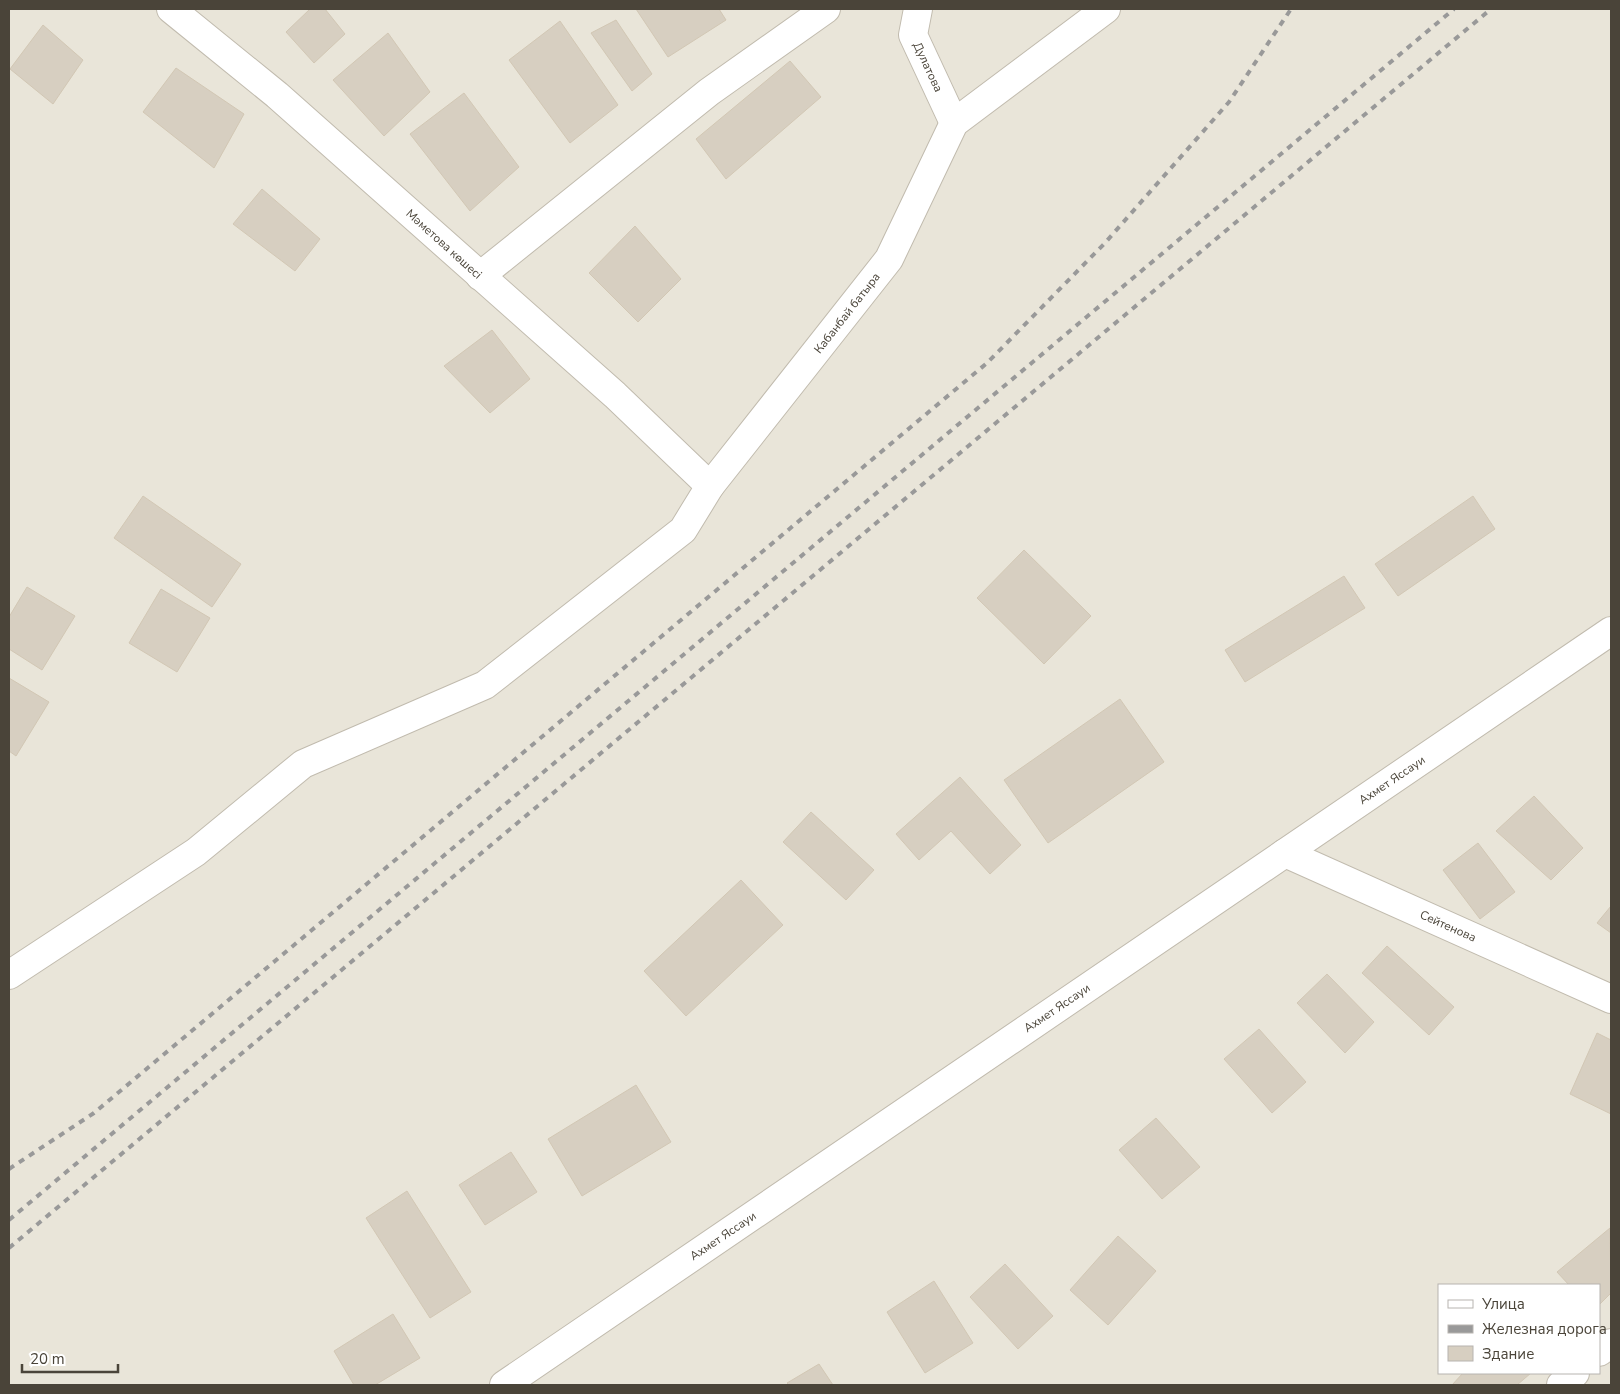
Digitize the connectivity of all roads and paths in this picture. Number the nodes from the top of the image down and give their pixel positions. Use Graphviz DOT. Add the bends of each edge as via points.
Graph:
graph roads {
  1 [pos="171,9"];
  2 [pos="826,9"];
  3 [pos="918,9"];
  4 [pos="1106,9"];
  5 [pos="954,123"];
  6 [pos="480,276"];
  7 [pos="710,486"];
  8 [pos="1611,631"];
  9 [pos="1285,853"];
  10 [pos="9,975"];
  11 [pos="1611,999"];
  12 [pos="1611,1343"];
  13 [pos="1600,1351"];
  14 [pos="1573,1374"];
  15 [pos="504,1385"];
  16 [pos="1561,1385"];
  1 -- 6 [label="street, Мәметова көшесі" via="277,95"];
  2 -- 6 [label="street" via="709,92"];
  3 -- 5 [label="street, Дулатова" via="913,35"];
  4 -- 5 [label="street"];
  5 -- 7 [label="street, Кабанбай батыра" via="889,259"];
  6 -- 7 [label="street, Мәметова көшесі" via="615,395"];
  7 -- 10 [label="street, Кабанбай батыра" via="683,530 485,685 303,764 196,852"];
  8 -- 9 [label="street, Ахмет Яссауи"];
  9 -- 11 [label="street, Сейтенова"];
  9 -- 15 [label="street, Ахмет Яссауи"];
  12 -- 13 [label="street"];
  14 -- 16 [label="street"];
}
